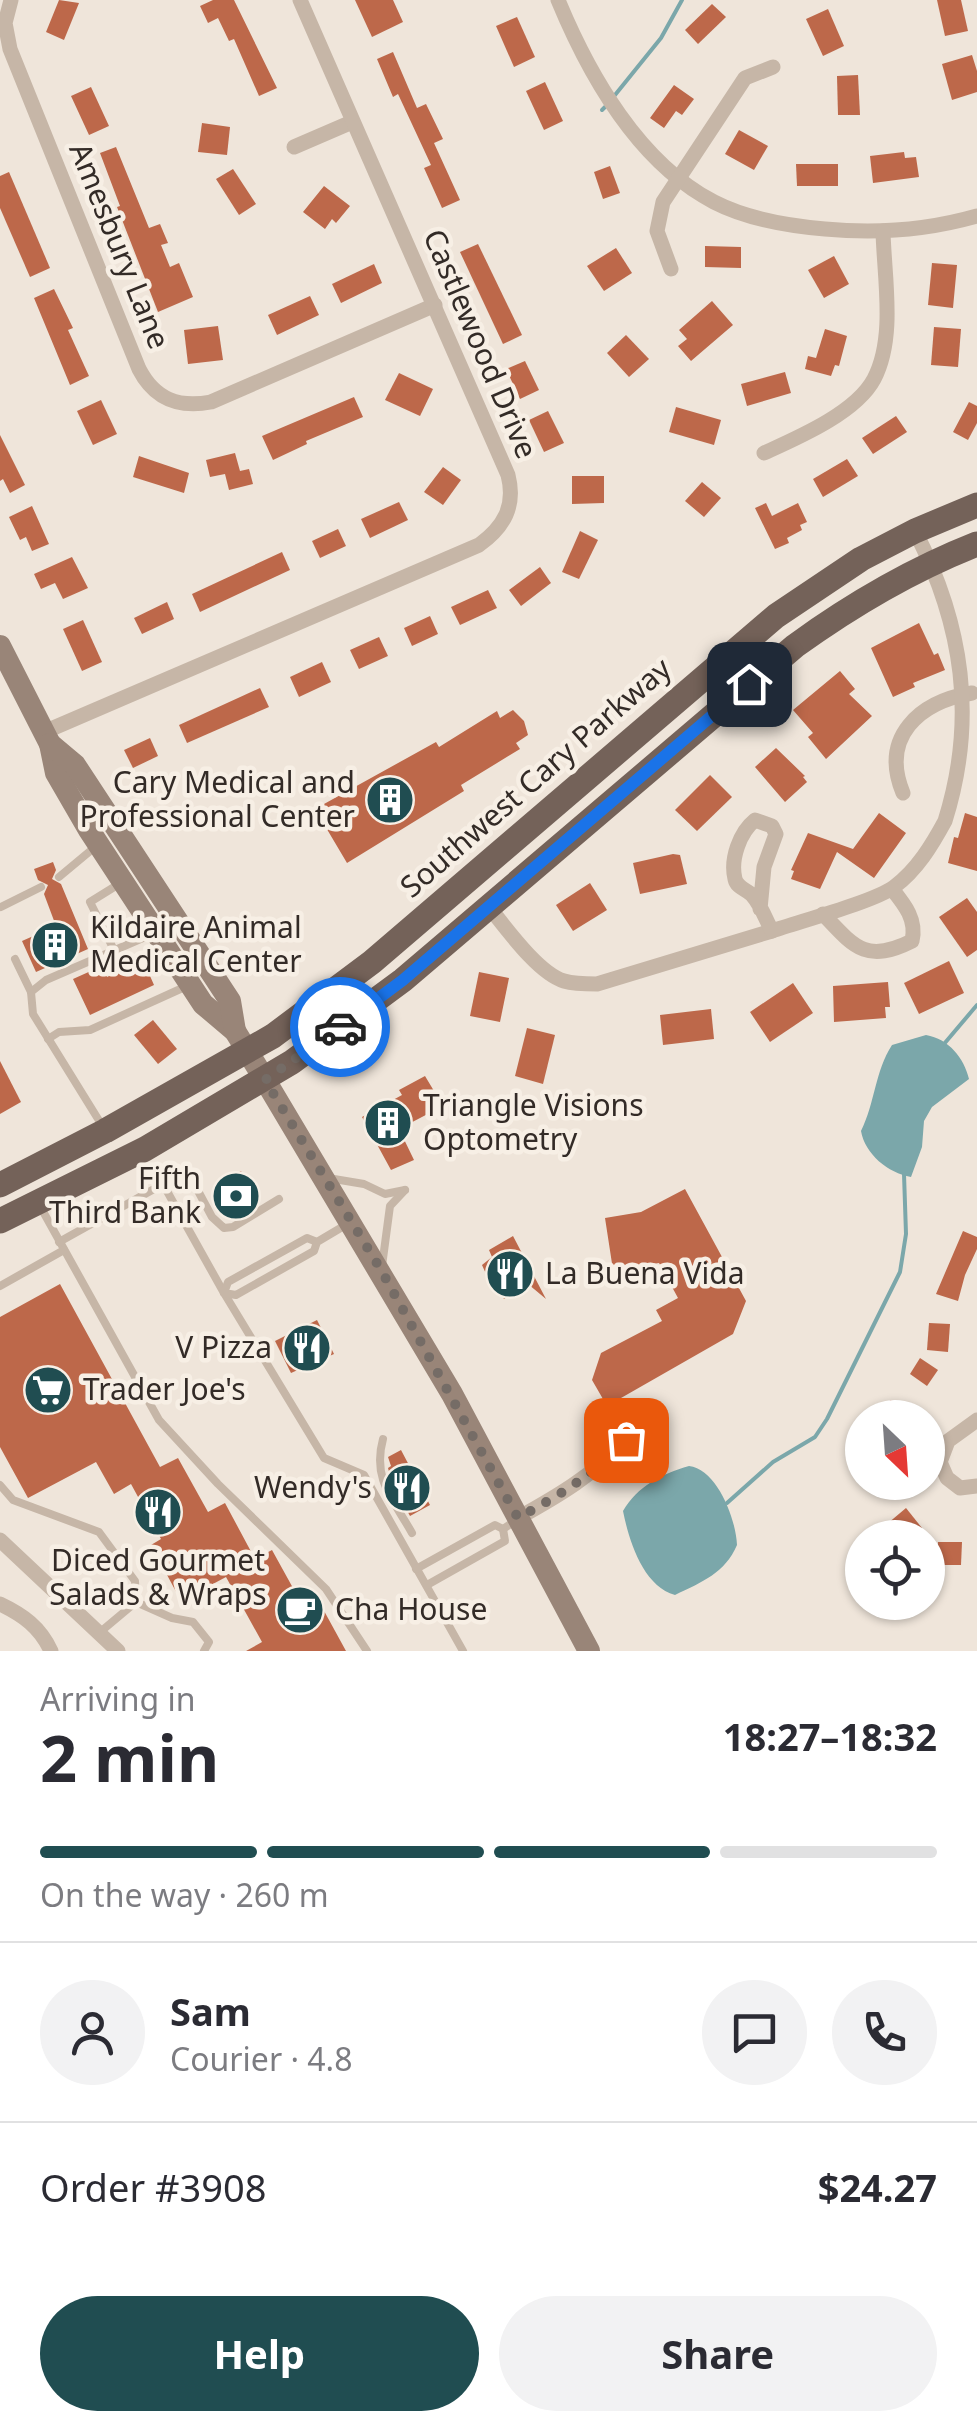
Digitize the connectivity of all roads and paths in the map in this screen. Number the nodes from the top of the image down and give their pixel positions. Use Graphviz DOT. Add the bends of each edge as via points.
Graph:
graph roads {
  1 [pos="11,0"];
  2 [pos="300,0"];
  3 [pos="558,0"];
  4 [pos="772,67"];
  5 [pos="352,122"];
  6 [pos="294,147"];
  7 [pos="680,176"];
  8 [pos="977,216"];
  9 [pos="882,231"];
  10 [pos="671,269"];
  11 [pos="435,305"];
  12 [pos="764,452"];
  13 [pos="977,505"];
  14 [pos="916,530"];
  15 [pos="977,544"];
  16 [pos="931,562"];
  17 [pos="0,646"];
  18 [pos="972,694"];
  19 [pos="680,698"];
  20 [pos="702,723"];
  21 [pos="974,729"];
  22 [pos="47,738"];
  23 [pos="960,784"];
  24 [pos="977,791"];
  25 [pos="903,792"];
  26 [pos="99,845"];
  27 [pos="59,877"];
  28 [pos="122,882"];
  29 [pos="41,887"];
  30 [pos="892,889"];
  31 [pos="1,906"];
  32 [pos="488,907"];
  33 [pos="760,909"];
  34 [pos="823,914"];
  35 [pos="772,931"];
  36 [pos="156,932"];
  37 [pos="114,952"];
  38 [pos="15,959"];
  39 [pos="191,983"];
  40 [pos="31,992"];
  41 [pos="48,1039"];
  42 [pos="241,1042"];
  43 [pos="265,1080"];
  44 [pos="106,1132"];
  45 [pos="324,1177"];
  46 [pos="0,1185"];
  47 [pos="197,1190"];
  48 [pos="278,1199"];
  49 [pos="38,1202"];
  50 [pos="0,1221"];
  51 [pos="351,1222"];
  52 [pos="316,1242"];
  53 [pos="61,1246"];
  54 [pos="381,1270"];
  55 [pos="0,1286"];
  56 [pos="224,1293"];
  57 [pos="977,1420"];
  58 [pos="383,1439"];
  59 [pos="626,1440"];
  60 [pos="0,1485"];
  61 [pos="977,1486"];
  62 [pos="511,1524"];
  63 [pos="412,1534"];
  64 [pos="0,1540"];
  65 [pos="416,1569"];
  66 [pos="426,1586"];
  67 [pos="136,1602"];
  68 [pos="0,1604"];
  69 [pos="99,1632"];
  70 [pos="51,1651"];
  71 [pos="118,1651"];
  72 [pos="204,1651"];
  73 [pos="366,1651"];
  74 [pos="464,1651"];
  75 [pos="589,1651"];
  1 -- 11 [label="street, Amesbury Lane" via="10,48 139,369 159,395 180,405 211,402"];
  2 -- 5 [label="street, Castlewood Drive"];
  3 -- 7 [label="street" via="605,95"];
  4 -- 7 [label="street" via="745,78"];
  5 -- 6 [label="street"];
  5 -- 11 [label="street, Castlewood Drive"];
  7 -- 9 [label="street" via="734,211 814,228"];
  7 -- 10 [label="street" via="658,217"];
  8 -- 9 [label="street"];
  9 -- 12 [label="street" via="886,317 873,380 831,418"];
  11 -- 22 [label="street, Castlewood Drive" via="508,474 510,505 491,536"];
  13 -- 14 [label="main road, Southwest Cary Parkway"];
  14 -- 16 [label="street"];
  14 -- 19 [label="main road, Southwest Cary Parkway" via="800,598"];
  15 -- 16 [label="main road"];
  16 -- 18 [label="street" via="962,635"];
  16 -- 20 [label="main road" via="850,606"];
  17 -- 22 [label="main road"];
  18 -- 21 [label="street"];
  18 -- 25 [label="street" via="936,706 903,730 896,761"];
  19 -- 20 [label="lane"];
  19 -- 42 [label="main road, Southwest Cary Parkway" via="372,962"];
  20 -- 32 [label="main road"];
  21 -- 23 [label="street"];
  22 -- 26 [label="main road" via="56,773"];
  22 -- 42 [label="main road" via="75,765 230,1000"];
  23 -- 24 [label="street"];
  23 -- 30 [label="street" via="932,845"];
  26 -- 27 [label="lane"];
  26 -- 28 [label="main road"];
  28 -- 36 [label="main road"];
  28 -- 37 [label="lane" via="90,902"];
  29 -- 31 [label="lane"];
  30 -- 34 [label="street"];
  30 -- 34 [label="street" via="915,930 900,948 882,953 855,947"];
  32 -- 35 [label="street" via="542,967 582,984"];
  32 -- 43 [label="main road" via="403,980"];
  33 -- 33 [label="street" via="734,878 740,838 754,820 776,834"];
  33 -- 35 [label="street"];
  34 -- 35 [label="street"];
  36 -- 37 [label="lane"];
  36 -- 39 [label="main road"];
  37 -- 40 [label="lane"];
  38 -- 40 [label="lane"];
  39 -- 41 [label="lane" via="90,1030"];
  39 -- 42 [label="main road"];
  40 -- 41 [label="lane" via="33,1014"];
  41 -- 44 [label="lane"];
  42 -- 43 [label="main road"];
  42 -- 44 [label="main road, Southwest Cary Parkway"];
  43 -- 45 [label="main road"];
  43 -- 49 [label="main road"];
  44 -- 46 [label="main road, Southwest Cary Parkway"];
  45 -- 51 [label="main road"];
  45 -- 54 [label="lane" via="385,1194 405,1190 390,1206"];
  47 -- 48 [label="lane" via="224,1228"];
  49 -- 50 [label="main road"];
  49 -- 53 [label="lane"];
  51 -- 52 [label="lane"];
  51 -- 54 [label="main road"];
  52 -- 56 [label="lane" via="314,1251 236,1294"];
  52 -- 56 [label="lane" via="307,1238 228,1282"];
  53 -- 55 [label="lane"];
  53 -- 56 [label="lane" via="163,1184"];
  53 -- 73 [label="lane" via="164,1428 326,1589"];
  54 -- 62 [label="main road"];
  56 -- 65 [label="lane" via="324,1458 364,1475"];
  57 -- 61 [label="street" via="948,1441 940,1462 960,1488"];
  58 -- 63 [label="lane" via="379,1472"];
  59 -- 62 [label="street" via="606,1462"];
  60 -- 67 [label="lane" via="13,1500 99,1532 135,1581"];
  62 -- 65 [label="lane" via="495,1525"];
  62 -- 66 [label="lane" via="505,1541"];
  62 -- 75 [label="main road"];
  64 -- 69 [label="street"];
  65 -- 66 [label="lane"];
  66 -- 74 [label="lane"];
  67 -- 69 [label="lane"];
  67 -- 72 [label="lane" via="194,1622 210,1642"];
  68 -- 70 [label="street" via="28,1619"];
  69 -- 71 [label="street"];
}
